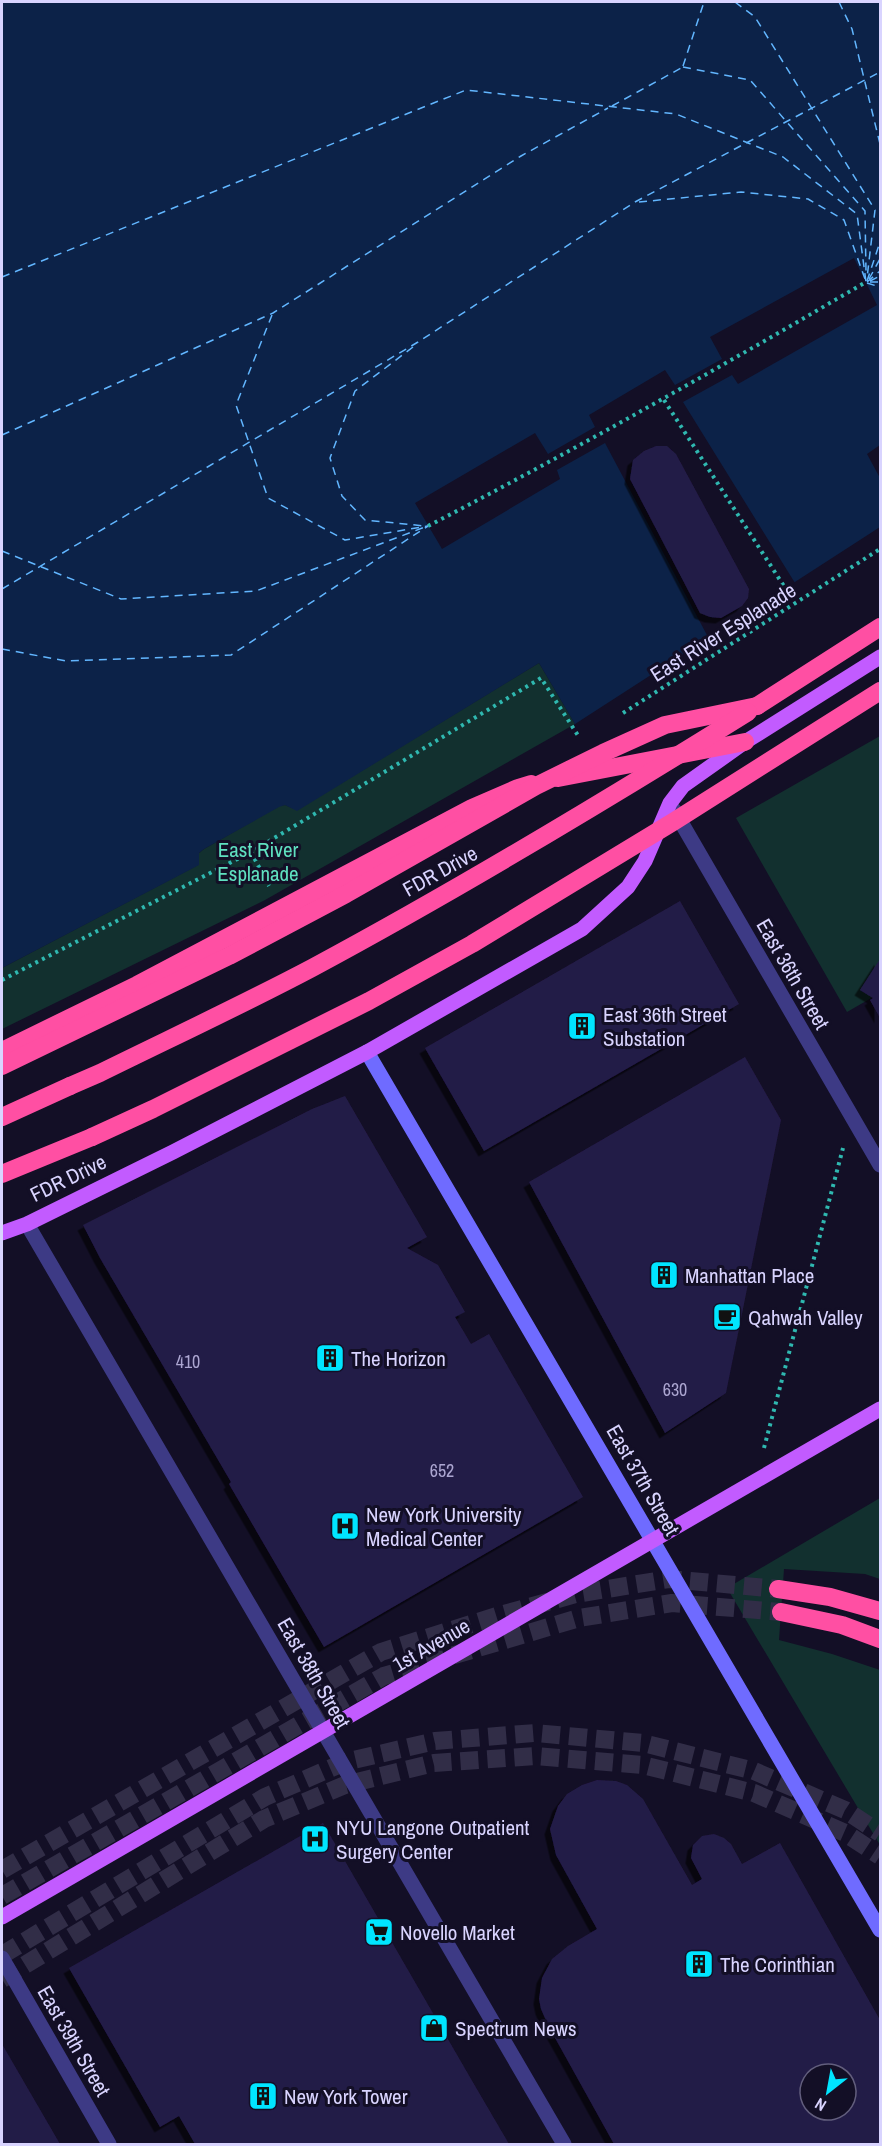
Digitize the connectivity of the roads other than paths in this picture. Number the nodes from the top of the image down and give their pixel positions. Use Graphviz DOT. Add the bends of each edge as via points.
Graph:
graph roads {
  1 [pos="880,627"];
  2 [pos="880,657"];
  3 [pos="880,691"];
  4 [pos="757,706"];
  5 [pos="745,742"];
  6 [pos="670,803"];
  7 [pos="2,1051"];
  8 [pos="367,1052"];
  9 [pos="2,1066"];
  10 [pos="2,1117"];
  11 [pos="880,1166"];
  12 [pos="2,1174"];
  13 [pos="27,1224"];
  14 [pos="2,1233"];
  15 [pos="880,1409"];
  16 [pos="654,1540"];
  17 [pos="778,1589"];
  18 [pos="880,1611"];
  19 [pos="781,1612"];
  20 [pos="880,1639"];
  21 [pos="323,1731"];
  22 [pos="2,1917"];
  23 [pos="880,1930"];
  24 [pos="2,1958"];
  25 [pos="109,2145"];
  26 [pos="564,2145"];
  1 -- 4 [label="highway, FDR Drive"];
  2 -- 5 [label="main road, FDR Drive"];
  3 -- 12 [label="highway, FDR Drive, bridge" via="472,944 369,1001 153,1109"];
  4 -- 9 [label="highway, bridge" via="665,725 603,753 229,956"];
  4 -- 10 [label="highway, FDR Drive, bridge" via="514,855 311,968"];
  5 -- 6 [label="main road, FDR Drive" via="683,786"];
  5 -- 7 [label="highway" via="543,781 494,797 137,986"];
  6 -- 8 [label="main road, FDR Drive" via="645,861 628,887 582,929"];
  6 -- 11 [label="street, East 36th Street"];
  8 -- 13 [label="main road, FDR Drive"];
  8 -- 16 [label="main road, East 37th Street"];
  13 -- 14 [label="main road, FDR Drive"];
  13 -- 21 [label="street, East 38th Street"];
  15 -- 16 [label="main road, 1st Avenue"];
  16 -- 21 [label="main road, 1st Avenue"];
  16 -- 23 [label="main road, East 37th Street"];
  17 -- 18 [label="highway" via="830,1597"];
  19 -- 20 [label="highway"];
  21 -- 22 [label="main road, 1st Avenue"];
  21 -- 26 [label="street, East 38th Street"];
  24 -- 25 [label="street, East 39th Street"];
}
